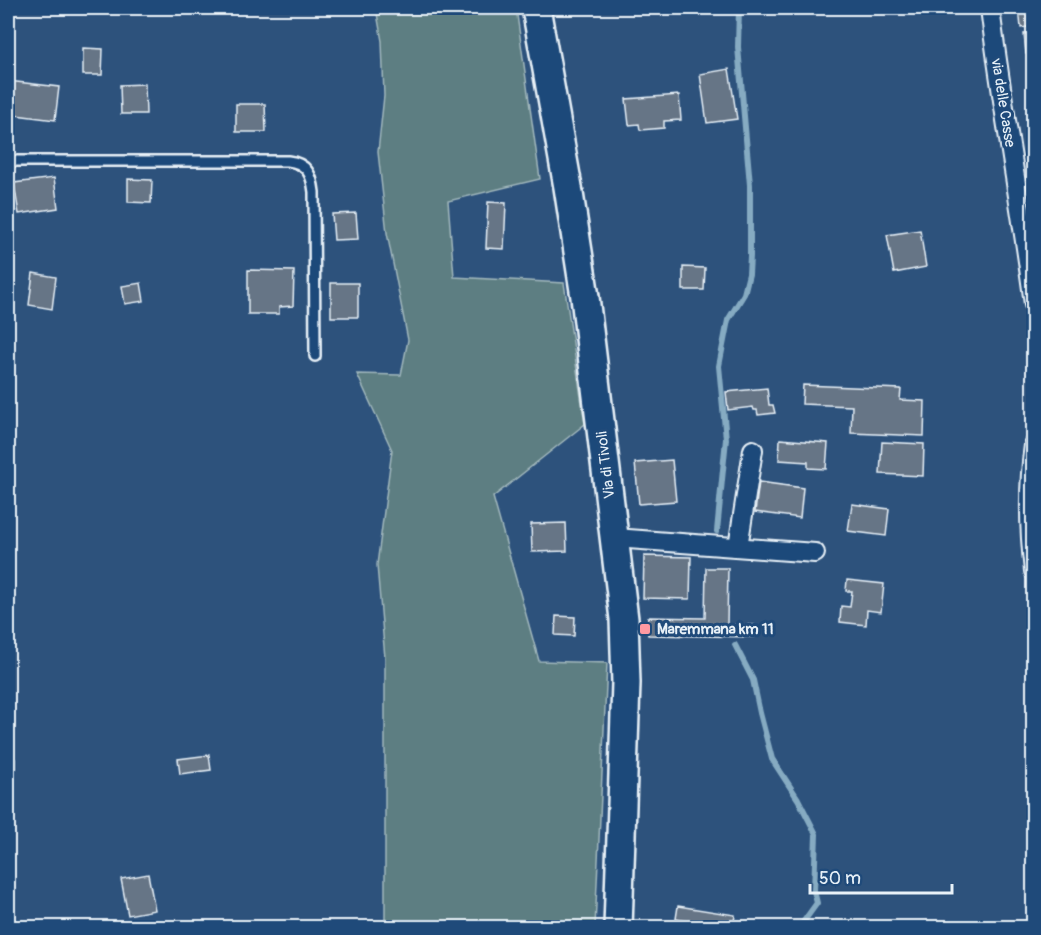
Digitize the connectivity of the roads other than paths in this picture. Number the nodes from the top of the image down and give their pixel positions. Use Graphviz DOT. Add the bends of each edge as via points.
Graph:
graph roads {
  1 [pos="536,8"];
  2 [pos="990,8"];
  3 [pos="8,160"];
  4 [pos="1034,304"];
  5 [pos="315,356"];
  6 [pos="1034,445"];
  7 [pos="753,450"];
  8 [pos="615,538"];
  9 [pos="738,547"];
  10 [pos="815,553"];
  11 [pos="1034,571"];
  12 [pos="618,927"];
  1 -- 8 [label="main road, Via di Tivoli" via="581,268"];
  2 -- 4 [label="street, via delle Casse"];
  3 -- 5 [label="lane" via="302,164 310,175 314,192"];
  6 -- 11 [label="street" via="1030,509"];
  7 -- 9 [label="street"];
  8 -- 9 [label="street"];
  8 -- 12 [label="main road, Via di Tivoli" via="626,664"];
  9 -- 10 [label="street"];
}
